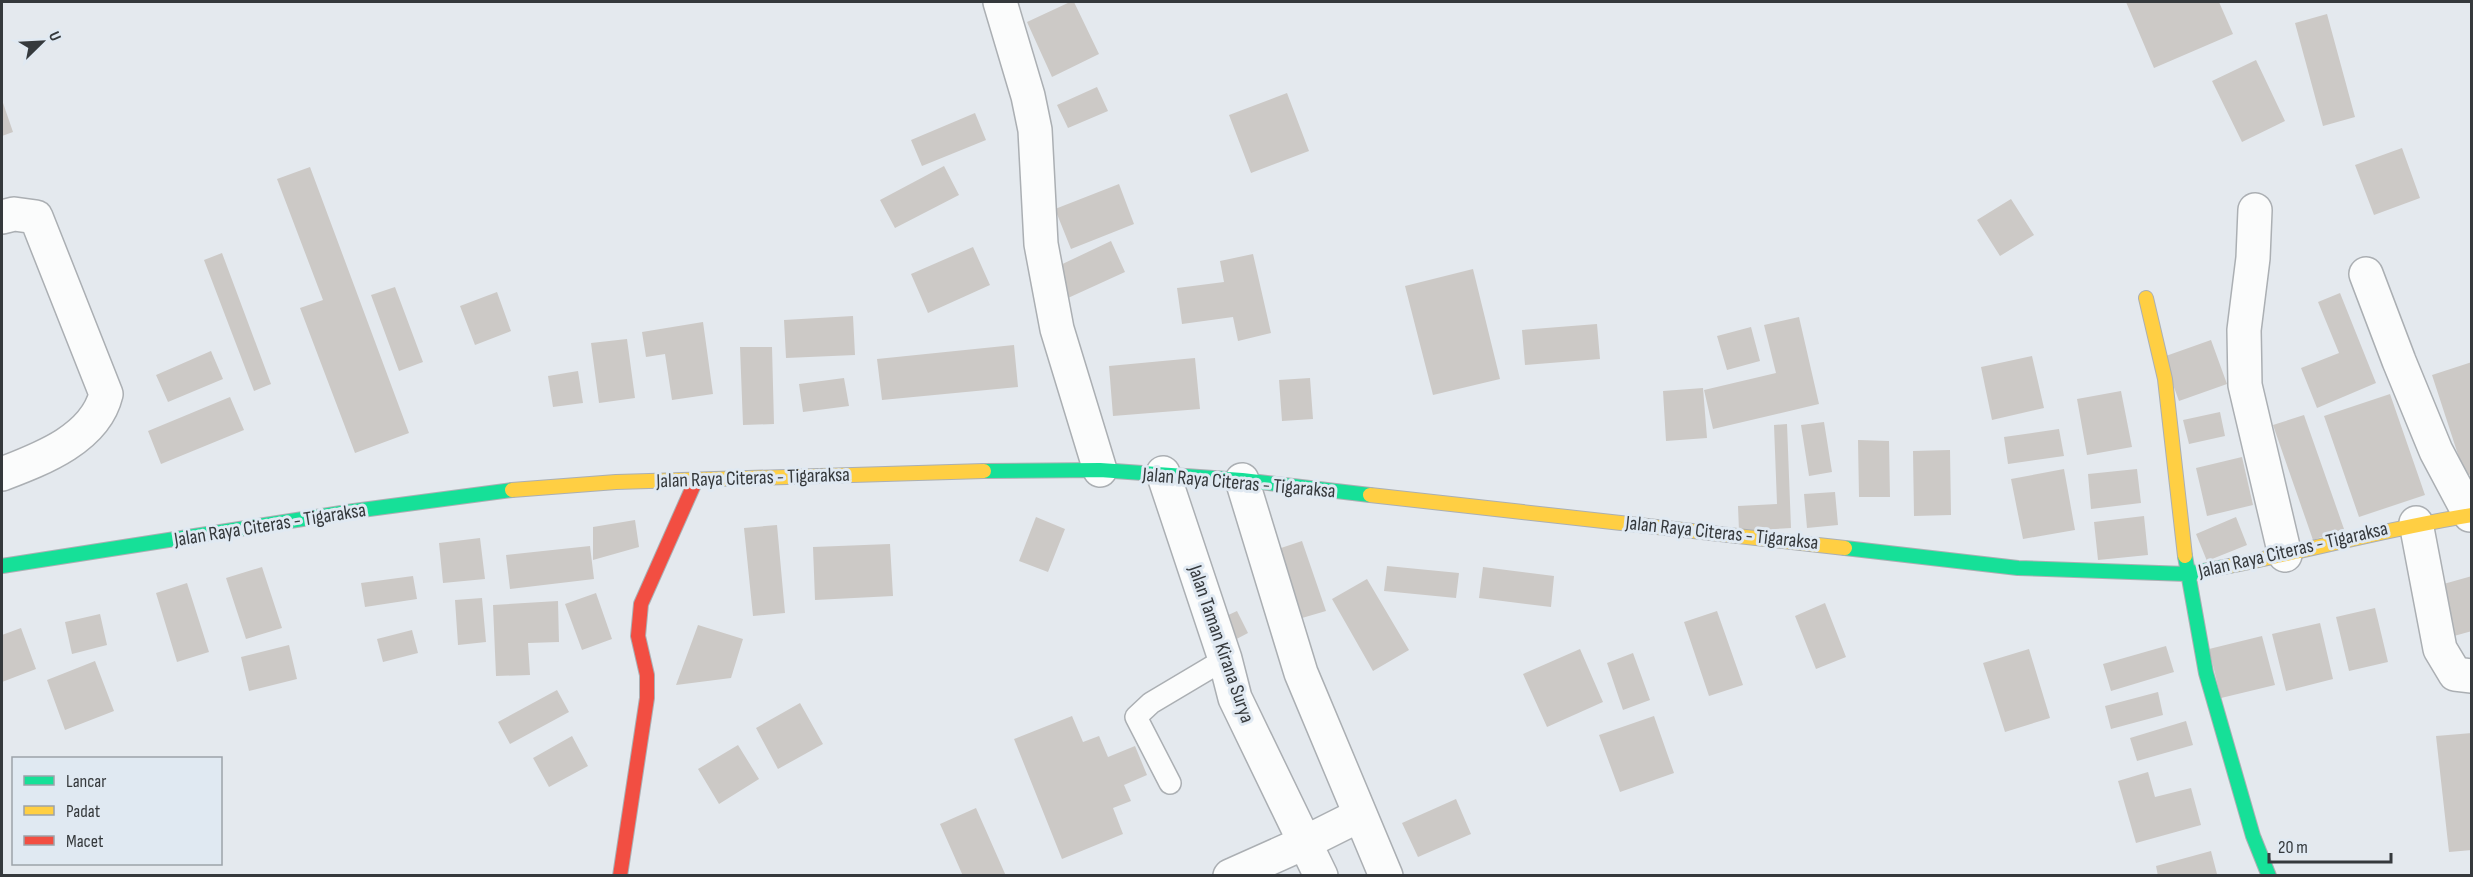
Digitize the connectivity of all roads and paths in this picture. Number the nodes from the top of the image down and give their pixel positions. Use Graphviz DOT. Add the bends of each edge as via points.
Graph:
graph roads {
  1 [pos="1000,2"];
  2 [pos="2255,210"];
  3 [pos="2,217"];
  4 [pos="2366,274"];
  5 [pos="2146,298"];
  6 [pos="1100,470"];
  7 [pos="1162,473"];
  8 [pos="2,474"];
  9 [pos="696,480"];
  10 [pos="1242,480"];
  11 [pos="2471,515"];
  12 [pos="2416,523"];
  13 [pos="2285,555"];
  14 [pos="2,566"];
  15 [pos="2187,574"];
  16 [pos="1225,659"];
  17 [pos="2472,676"];
  18 [pos="1170,783"];
  19 [pos="1360,815"];
  20 [pos="1306,842"];
  21 [pos="620,876"];
  22 [pos="1230,876"];
  23 [pos="1321,876"];
  24 [pos="1386,876"];
  25 [pos="2269,876"];
  1 -- 6 [label="street" via="1035,130 1041,244 1057,329"];
  2 -- 13 [label="street" via="2244,330 2244,385"];
  3 -- 8 [label="street" via="36,217 106,394 96,418 73,441"];
  4 -- 11 [label="street" via="2436,451"];
  5 -- 15 [label="main road" via="2165,379"];
  6 -- 7 [label="main road, Jalan Raya Citeras - Tigaraksa"];
  6 -- 9 [label="main road, Jalan Raya Citeras - Tigaraksa"];
  7 -- 10 [label="main road, Jalan Raya Citeras - Tigaraksa"];
  7 -- 16 [label="street, Jalan Taman Kirana Surya"];
  9 -- 14 [label="main road, Jalan Raya Citeras - Tigaraksa" via="524,488"];
  9 -- 21 [label="main road" via="641,604 638,636 647,675 647,698"];
  10 -- 15 [label="main road, Jalan Raya Citeras - Tigaraksa" via="2018,568"];
  10 -- 19 [label="street" via="1300,673"];
  11 -- 12 [label="main road, Jalan Raya Citeras - Tigaraksa"];
  12 -- 13 [label="main road, Jalan Raya Citeras - Tigaraksa"];
  12 -- 17 [label="street" via="2440,649 2455,674"];
  13 -- 15 [label="main road, Jalan Raya Citeras - Tigaraksa"];
  15 -- 25 [label="main road" via="2206,673 2253,836"];
  16 -- 18 [label="lane" via="1150,703 1136,717"];
  16 -- 20 [label="street, Jalan Taman Kirana Surya" via="1235,698"];
  19 -- 20 [label="street"];
  19 -- 24 [label="street"];
  20 -- 22 [label="street"];
  20 -- 23 [label="street, Jalan Taman Kirana Surya"];
}
